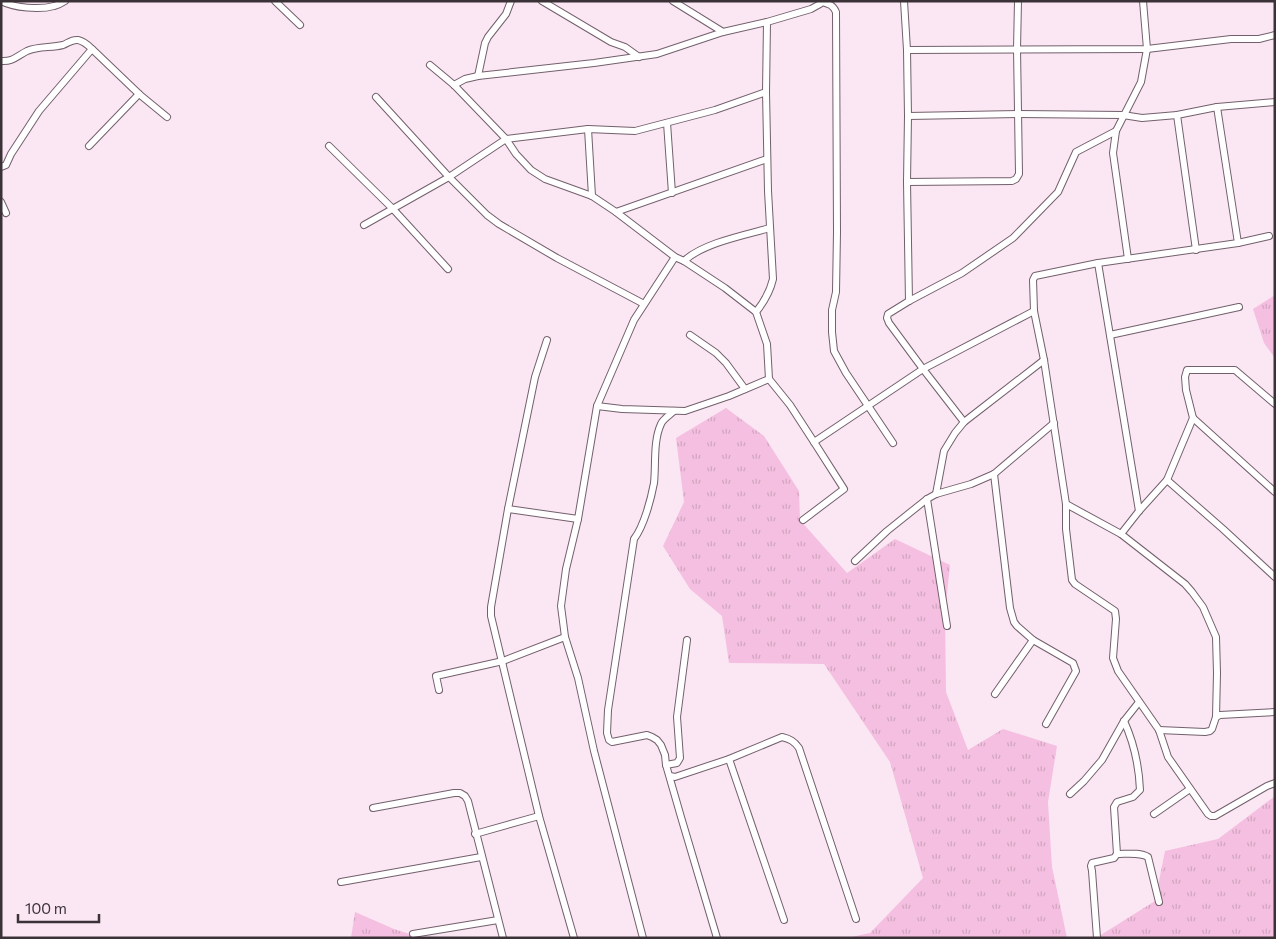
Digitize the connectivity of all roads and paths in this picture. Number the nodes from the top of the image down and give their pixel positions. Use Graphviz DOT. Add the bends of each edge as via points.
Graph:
graph roads {
  1 [pos="1,1"];
  2 [pos="65,1"];
  3 [pos="275,1"];
  4 [pos="511,1"];
  5 [pos="542,1"];
  6 [pos="673,1"];
  7 [pos="904,1"];
  8 [pos="1018,1"];
  9 [pos="1143,1"];
  10 [pos="822,2"];
  11 [pos="833,4"];
  12 [pos="767,22"];
  13 [pos="300,24"];
  14 [pos="723,32"];
  15 [pos="1275,35"];
  16 [pos="92,49"];
  17 [pos="1017,49"];
  18 [pos="1147,49"];
  19 [pos="907,50"];
  20 [pos="639,57"];
  21 [pos="1,61"];
  22 [pos="430,65"];
  23 [pos="478,76"];
  24 [pos="454,86"];
  25 [pos="766,92"];
  26 [pos="139,94"];
  27 [pos="376,97"];
  28 [pos="1275,102"];
  29 [pos="1217,108"];
  30 [pos="1019,114"];
  31 [pos="1123,115"];
  32 [pos="1177,115"];
  33 [pos="908,116"];
  34 [pos="167,117"];
  35 [pos="667,123"];
  36 [pos="588,129"];
  37 [pos="1116,131"];
  38 [pos="506,139"];
  39 [pos="89,146"];
  40 [pos="329,146"];
  41 [pos="768,160"];
  42 [pos="1,167"];
  43 [pos="449,177"];
  44 [pos="907,182"];
  45 [pos="672,193"];
  46 [pos="592,196"];
  47 [pos="1,202"];
  48 [pos="393,209"];
  49 [pos="616,212"];
  50 [pos="6,213"];
  51 [pos="364,226"];
  52 [pos="770,228"];
  53 [pos="1269,236"];
  54 [pos="1238,243"];
  55 [pos="1196,250"];
  56 [pos="675,257"];
  57 [pos="1128,259"];
  58 [pos="684,261"];
  59 [pos="1098,264"];
  60 [pos="448,269"];
  61 [pos="908,302"];
  62 [pos="644,304"];
  63 [pos="1239,307"];
  64 [pos="1034,311"];
  65 [pos="756,312"];
  66 [pos="690,335"];
  67 [pos="1110,335"];
  68 [pos="547,340"];
  69 [pos="1044,360"];
  70 [pos="923,369"];
  71 [pos="768,379"];
  72 [pos="745,389"];
  73 [pos="1275,404"];
  74 [pos="869,405"];
  75 [pos="597,406"];
  76 [pos="674,410"];
  77 [pos="1193,418"];
  78 [pos="964,422"];
  79 [pos="1054,423"];
  80 [pos="814,442"];
  81 [pos="893,443"];
  82 [pos="994,474"];
  83 [pos="1167,480"];
  84 [pos="1275,492"];
  85 [pos="936,494"];
  86 [pos="927,499"];
  87 [pos="1066,504"];
  88 [pos="508,509"];
  89 [pos="1140,511"];
  90 [pos="578,519"];
  91 [pos="803,520"];
  92 [pos="1121,534"];
  93 [pos="854,561"];
  94 [pos="1275,577"];
  95 [pos="947,626"];
  96 [pos="565,637"];
  97 [pos="687,640"];
  98 [pos="1034,640"];
  99 [pos="503,661"];
  100 [pos="439,690"];
  101 [pos="995,694"];
  102 [pos="1139,702"];
  103 [pos="1275,712"];
  104 [pos="1216,717"];
  105 [pos="1124,721"];
  106 [pos="1046,724"];
  107 [pos="1159,730"];
  108 [pos="729,759"];
  109 [pos="666,765"];
  110 [pos="670,776"];
  111 [pos="1275,784"];
  112 [pos="1190,789"];
  113 [pos="1070,794"];
  114 [pos="373,808"];
  115 [pos="1154,814"];
  116 [pos="539,816"];
  117 [pos="475,834"];
  118 [pos="1117,854"];
  119 [pos="481,857"];
  120 [pos="342,882"];
  121 [pos="1158,902"];
  122 [pos="856,919"];
  123 [pos="498,920"];
  124 [pos="784,920"];
  125 [pos="413,934"];
  126 [pos="502,938"];
  127 [pos="574,938"];
  128 [pos="643,938"];
  129 [pos="717,938"];
  130 [pos="1097,938"];
  1 -- 2 [label="street" via="43,8"];
  3 -- 13 [label="street"];
  4 -- 23 [label="street" via="506,14 485,43"];
  5 -- 20 [label="street"];
  6 -- 14 [label="street"];
  7 -- 19 [label="street"];
  8 -- 17 [label="street"];
  9 -- 18 [label="street"];
  10 -- 11 [label="street"];
  10 -- 12 [label="street" via="811,9"];
  11 -- 74 [label="street" via="836,12 837,232 832,332 838,359"];
  12 -- 14 [label="street"];
  12 -- 25 [label="street"];
  14 -- 20 [label="street"];
  15 -- 18 [label="street"];
  16 -- 21 [label="street" via="79,40 60,46 34,48 9,61"];
  16 -- 26 [label="street"];
  16 -- 42 [label="street" via="39,111 6,165"];
  17 -- 18 [label="street"];
  17 -- 19 [label="street"];
  17 -- 30 [label="street"];
  18 -- 31 [label="street" via="1141,82"];
  19 -- 33 [label="street"];
  20 -- 23 [label="street"];
  22 -- 24 [label="street"];
  23 -- 24 [label="street"];
  24 -- 38 [label="street"];
  25 -- 35 [label="street"];
  25 -- 41 [label="street"];
  26 -- 34 [label="street"];
  26 -- 39 [label="street"];
  27 -- 43 [label="street"];
  28 -- 29 [label="street"];
  29 -- 32 [label="street"];
  29 -- 54 [label="street"];
  30 -- 31 [label="street"];
  30 -- 33 [label="street"];
  30 -- 44 [label="street" via="1019,174 1016,179"];
  31 -- 32 [label="street" via="1142,118"];
  31 -- 37 [label="street"];
  32 -- 55 [label="street"];
  33 -- 44 [label="street"];
  35 -- 36 [label="street" via="635,131"];
  35 -- 45 [label="street"];
  36 -- 38 [label="street"];
  36 -- 46 [label="street"];
  37 -- 57 [label="street" via="1113,153"];
  37 -- 61 [label="street" via="1076,152 1058,192 1013,238 962,273"];
  38 -- 43 [label="street"];
  38 -- 46 [label="street" via="516,154 545,179"];
  40 -- 48 [label="street"];
  41 -- 45 [label="street"];
  41 -- 52 [label="street"];
  43 -- 48 [label="street"];
  43 -- 62 [label="street" via="499,224"];
  44 -- 61 [label="street"];
  45 -- 49 [label="street"];
  46 -- 49 [label="street"];
  47 -- 50 [label="street"];
  48 -- 51 [label="street"];
  48 -- 60 [label="street"];
  49 -- 56 [label="street"];
  52 -- 58 [label="street" via="708,246"];
  52 -- 65 [label="street" via="772,285"];
  53 -- 54 [label="street"];
  54 -- 55 [label="street"];
  55 -- 57 [label="street"];
  56 -- 58 [label="street"];
  56 -- 62 [label="street"];
  57 -- 59 [label="street"];
  58 -- 65 [label="street"];
  59 -- 64 [label="street" via="1035,276"];
  59 -- 67 [label="street"];
  61 -- 70 [label="street" via="890,312 887,318"];
  62 -- 75 [label="street"];
  63 -- 67 [label="street"];
  64 -- 69 [label="street"];
  64 -- 70 [label="street"];
  65 -- 71 [label="street" via="767,344"];
  66 -- 72 [label="street" via="716,353"];
  67 -- 89 [label="street"];
  68 -- 88 [label="street" via="535,378"];
  69 -- 78 [label="street"];
  69 -- 79 [label="street"];
  70 -- 74 [label="street"];
  70 -- 78 [label="street"];
  71 -- 72 [label="street"];
  71 -- 80 [label="street"];
  72 -- 76 [label="street" via="706,405"];
  73 -- 77 [label="street" via="1235,370 1188,370 1186,390"];
  74 -- 80 [label="street"];
  74 -- 81 [label="street"];
  75 -- 76 [label="street"];
  75 -- 90 [label="street"];
  76 -- 109 [label="street" via="661,423 654,483 634,539 607,723 607,733 612,742 647,735 652,737 661,745"];
  77 -- 83 [label="street"];
  77 -- 84 [label="street"];
  78 -- 85 [label="street" via="944,451"];
  79 -- 82 [label="street"];
  79 -- 87 [label="street"];
  80 -- 91 [label="street" via="844,489"];
  82 -- 85 [label="street"];
  82 -- 98 [label="street" via="1010,608 1014,622"];
  83 -- 89 [label="street"];
  83 -- 94 [label="street"];
  85 -- 86 [label="street"];
  86 -- 93 [label="street"];
  86 -- 95 [label="street"];
  87 -- 92 [label="street"];
  87 -- 102 [label="street" via="1072,580 1115,611 1113,658"];
  88 -- 90 [label="street"];
  88 -- 99 [label="street" via="491,606"];
  89 -- 92 [label="street"];
  90 -- 96 [label="street" via="560,606"];
  92 -- 104 [label="street" via="1185,584 1203,607 1216,637"];
  96 -- 99 [label="street"];
  96 -- 128 [label="street"];
  97 -- 109 [label="street" via="677,717 680,758 677,763"];
  98 -- 101 [label="street"];
  98 -- 106 [label="street" via="1073,663 1076,671"];
  99 -- 100 [label="street" via="436,676"];
  99 -- 116 [label="street"];
  102 -- 105 [label="street"];
  102 -- 107 [label="street"];
  103 -- 104 [label="street"];
  104 -- 107 [label="street" via="1210,731"];
  105 -- 113 [label="street" via="1102,760"];
  105 -- 118 [label="street" via="1138,765 1140,790 1114,806"];
  107 -- 112 [label="street" via="1168,757"];
  108 -- 110 [label="street"];
  108 -- 122 [label="street" via="782,737 789,738 799,748"];
  108 -- 124 [label="street"];
  109 -- 110 [label="street"];
  110 -- 129 [label="street"];
  111 -- 112 [label="street" via="1215,816 1208,814"];
  112 -- 115 [label="street"];
  114 -- 117 [label="street" via="460,793 468,801"];
  116 -- 117 [label="street"];
  116 -- 127 [label="street"];
  117 -- 119 [label="street"];
  118 -- 121 [label="street" via="1148,856"];
  118 -- 130 [label="street" via="1091,866"];
  119 -- 120 [label="street"];
  119 -- 123 [label="street"];
  123 -- 125 [label="street"];
  123 -- 126 [label="street"];
}
